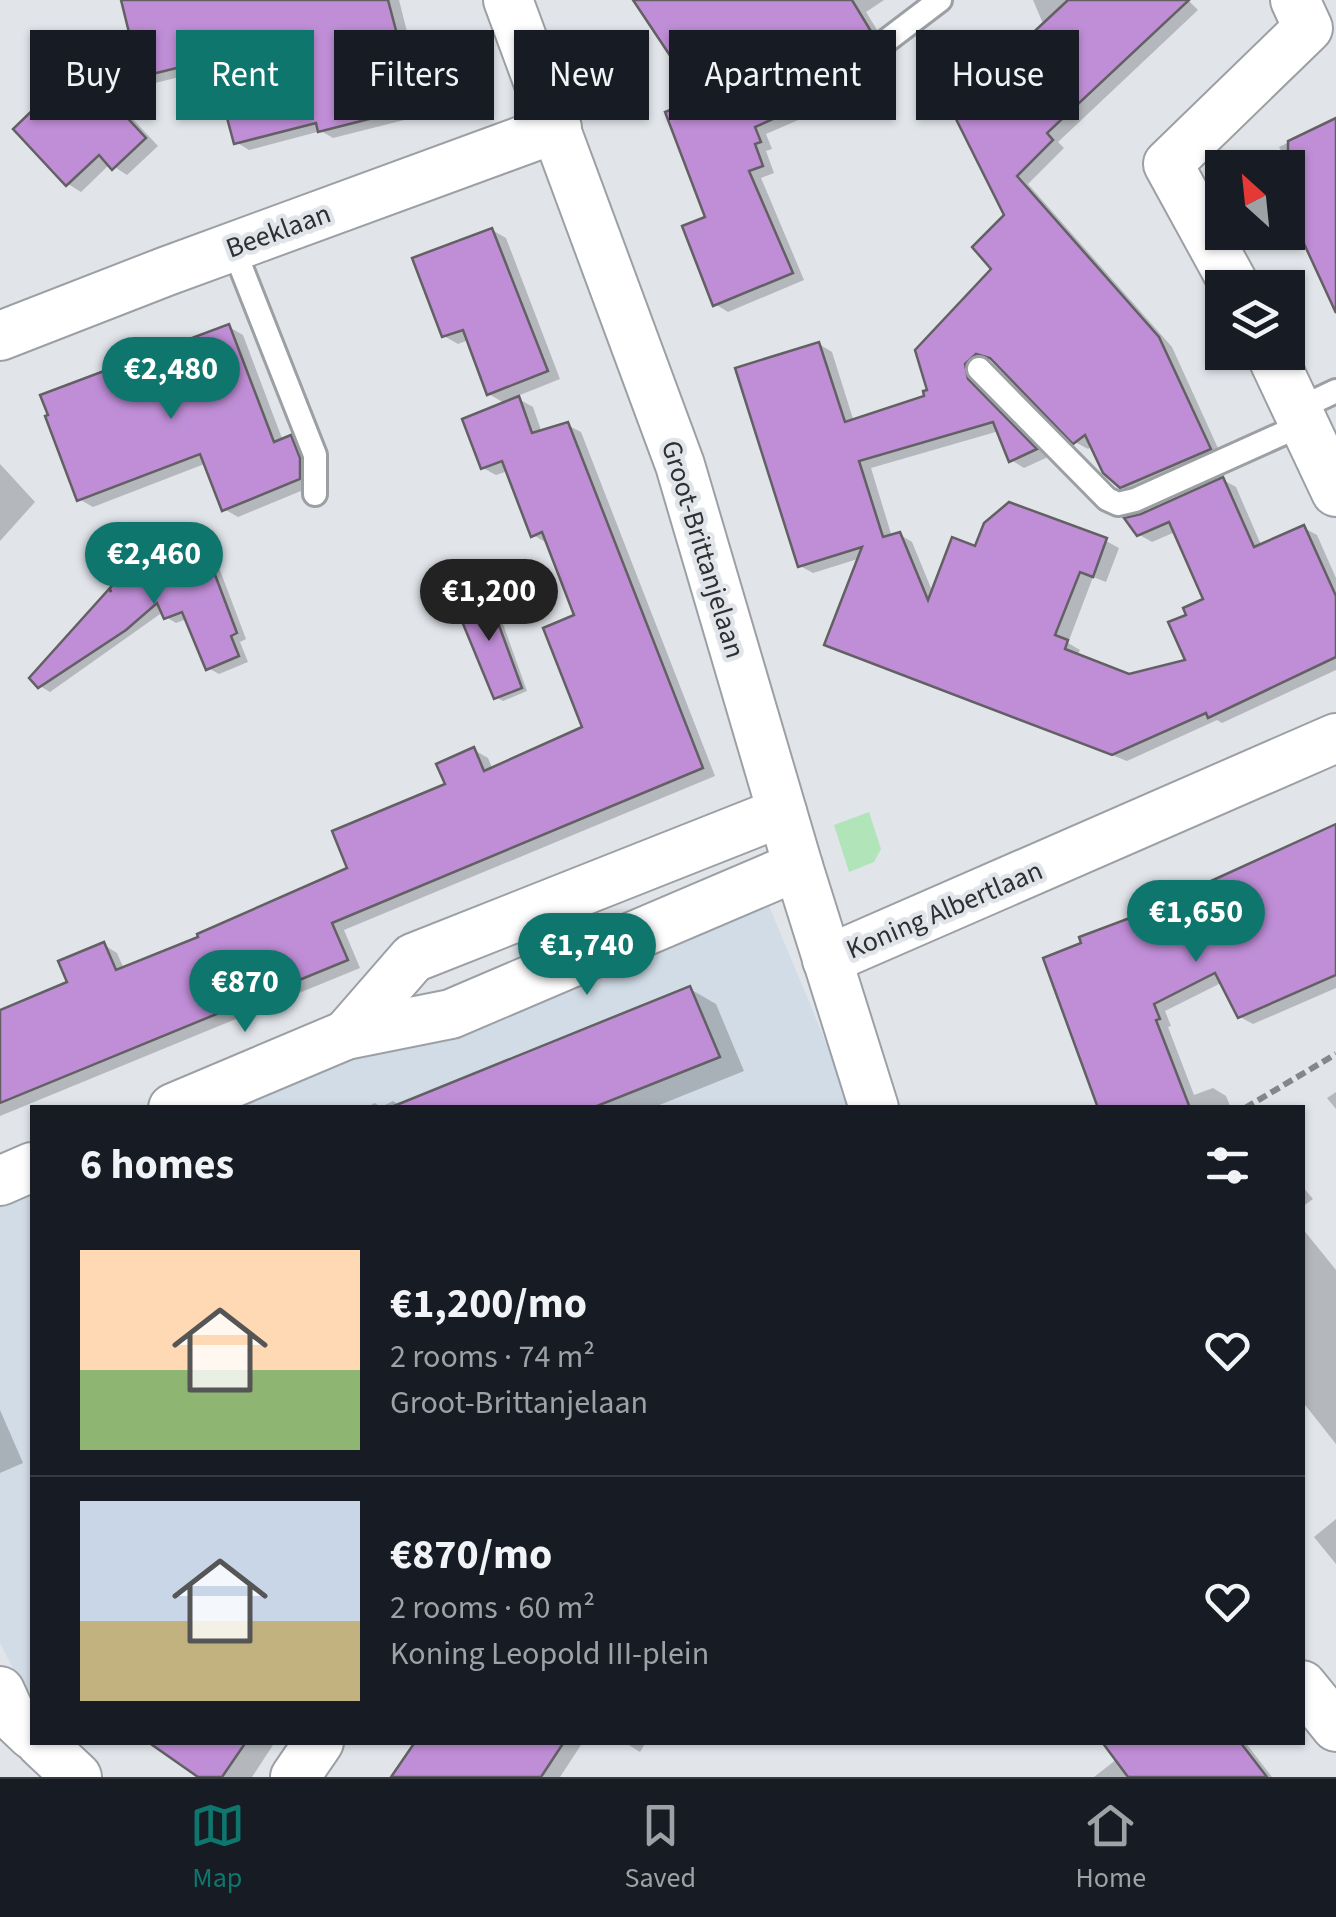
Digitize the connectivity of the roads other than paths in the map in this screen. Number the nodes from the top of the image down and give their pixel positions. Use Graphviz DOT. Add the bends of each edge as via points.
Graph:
graph roads {
  1 [pos="508,0"];
  2 [pos="1295,0"];
  3 [pos="935,1"];
  4 [pos="896,32"];
  5 [pos="557,128"];
  6 [pos="233,247"];
  7 [pos="1226,270"];
  8 [pos="0,336"];
  9 [pos="979,369"];
  10 [pos="1284,370"];
  11 [pos="1313,408"];
  12 [pos="1336,492"];
  13 [pos="316,494"];
  14 [pos="1336,738"];
  15 [pos="782,812"];
  16 [pos="798,866"];
  17 [pos="827,960"];
  18 [pos="346,1035"];
  19 [pos="180,1105"];
  20 [pos="873,1105"];
  21 [pos="30,1168"];
  22 [pos="0,1181"];
  23 [pos="1305,1689"];
  24 [pos="1336,1727"];
  25 [pos="42,1745"];
  26 [pos="316,1745"];
  27 [pos="76,1777"];
  28 [pos="295,1777"];
  1 -- 5 [label="street, Groot-Brittanjelaan"];
  2 -- 7 [label="street" via="1308,28 1168,164"];
  3 -- 4 [label="lane"];
  5 -- 6 [label="street, Beeklaan"];
  5 -- 15 [label="street, Groot-Brittanjelaan" via="680,465"];
  6 -- 8 [label="street, Beeklaan"];
  6 -- 13 [label="lane" via="315,455"];
  9 -- 11 [label="lane" via="1118,504"];
  10 -- 11 [label="street"];
  11 -- 12 [label="street"];
  14 -- 17 [label="street, Koning Albertlaan"];
  15 -- 16 [label="street, Groot-Brittanjelaan"];
  15 -- 18 [label="street" via="413,958"];
  16 -- 17 [label="street, Groot-Brittanjelaan"];
  16 -- 18 [label="street" via="451,1014"];
  17 -- 20 [label="street, Groot-Brittanjelaan"];
  18 -- 19 [label="street"];
  21 -- 22 [label="street"];
  23 -- 24 [label="street"];
  25 -- 27 [label="street"];
  26 -- 28 [label="street"];
}
